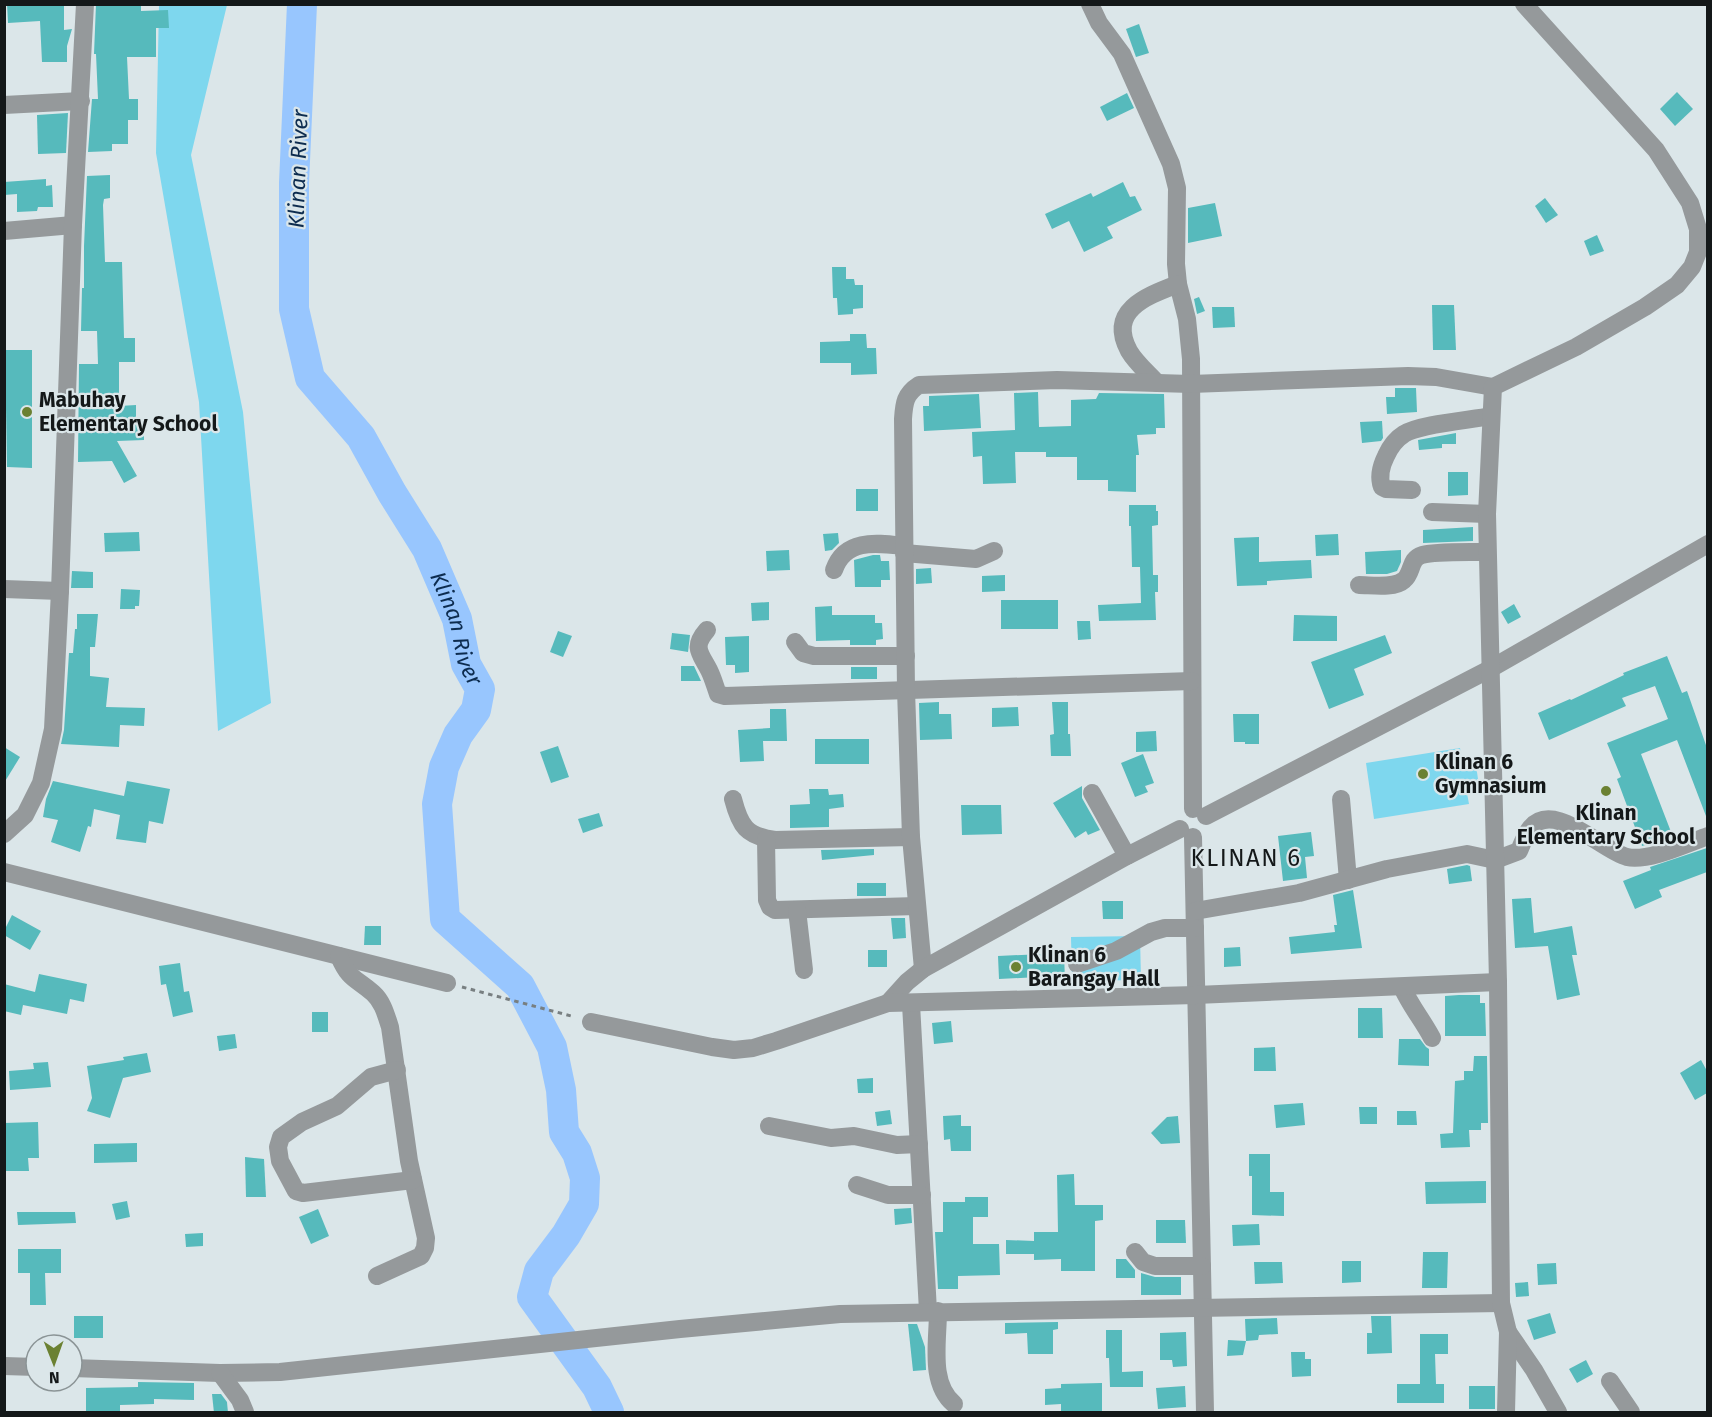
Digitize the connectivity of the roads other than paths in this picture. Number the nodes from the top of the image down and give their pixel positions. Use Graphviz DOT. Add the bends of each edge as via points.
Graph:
graph roads {
  1 [pos="85,4"];
  2 [pos="1090,4"];
  3 [pos="1524,4"];
  4 [pos="81,101"];
  5 [pos="4,105"];
  6 [pos="73,225"];
  7 [pos="4,231"];
  8 [pos="1703,248"];
  9 [pos="1178,284"];
  10 [pos="1157,383"];
  11 [pos="1191,384"];
  12 [pos="1493,387"];
  13 [pos="1491,417"];
  14 [pos="1412,490"];
  15 [pos="1432,512"];
  16 [pos="1486,514"];
  17 [pos="1707,544"];
  18 [pos="904,549"];
  19 [pos="994,551"];
  20 [pos="1487,552"];
  21 [pos="834,570"];
  22 [pos="1359,585"];
  23 [pos="4,589"];
  24 [pos="60,591"];
  25 [pos="707,630"];
  26 [pos="795,642"];
  27 [pos="906,656"];
  28 [pos="1490,669"];
  29 [pos="1192,681"];
  30 [pos="906,690"];
  31 [pos="1092,793"];
  32 [pos="733,799"];
  33 [pos="1341,800"];
  34 [pos="1199,812"];
  35 [pos="1187,833"];
  36 [pos="4,834"];
  37 [pos="1707,836"];
  38 [pos="910,837"];
  39 [pos="766,839"];
  40 [pos="1127,856"];
  41 [pos="1495,860"];
  42 [pos="4,872"];
  43 [pos="1348,880"];
  44 [pos="917,906"];
  45 [pos="797,910"];
  46 [pos="1195,919"];
  47 [pos="339,956"];
  48 [pos="1077,964"];
  49 [pos="923,969"];
  50 [pos="804,970"];
  51 [pos="1498,982"];
  52 [pos="447,983"];
  53 [pos="1402,987"];
  54 [pos="1196,996"];
  55 [pos="888,1003"];
  56 [pos="911,1004"];
  57 [pos="591,1022"];
  58 [pos="1432,1038"];
  59 [pos="397,1070"];
  60 [pos="769,1126"];
  61 [pos="919,1144"];
  62 [pos="413,1180"];
  63 [pos="857,1185"];
  64 [pos="922,1195"];
  65 [pos="1135,1252"];
  66 [pos="1202,1266"];
  67 [pos="377,1276"];
  68 [pos="1501,1303"];
  69 [pos="1202,1307"];
  70 [pos="933,1311"];
  71 [pos="1508,1332"];
  72 [pos="4,1366"];
  73 [pos="24,1367"];
  74 [pos="84,1368"];
  75 [pos="220,1373"];
  76 [pos="1610,1381"];
  77 [pos="954,1404"];
  78 [pos="245,1413"];
  79 [pos="1204,1413"];
  80 [pos="1506,1413"];
  81 [pos="1558,1413"];
  82 [pos="1632,1413"];
  1 -- 4 [label="street"];
  2 -- 9 [label="street" via="1122,54 1171,164 1177,188"];
  3 -- 8 [label="street" via="1656,150 1690,203"];
  4 -- 5 [label="street"];
  4 -- 6 [label="street"];
  6 -- 7 [label="street"];
  6 -- 24 [label="street"];
  8 -- 12 [label="street" via="1677,285 1645,307 1576,347"];
  9 -- 10 [label="street" via="1133,306 1122,328 1129,351"];
  9 -- 11 [label="street" via="1190,337"];
  10 -- 11 [label="street"];
  10 -- 18 [label="street" via="995,381 919,386 912,390 905,400 903,419"];
  11 -- 12 [label="street" via="1408,376"];
  11 -- 29 [label="street"];
  12 -- 13 [label="street"];
  13 -- 14 [label="street" via="1421,427 1395,441 1381,467 1382,487"];
  13 -- 16 [label="street"];
  15 -- 16 [label="street"];
  16 -- 20 [label="street"];
  17 -- 28 [label="street"];
  18 -- 19 [label="street" via="976,560"];
  18 -- 21 [label="street" via="887,544 854,546 843,553"];
  18 -- 27 [label="street"];
  20 -- 22 [label="street" via="1424,554 1414,560 1401,583"];
  20 -- 28 [label="street"];
  23 -- 24 [label="street"];
  24 -- 36 [label="street" via="53,729 44,772 25,814"];
  25 -- 30 [label="street" via="699,644 699,654 718,694"];
  26 -- 27 [label="street" via="803,653 813,656"];
  27 -- 30 [label="street"];
  28 -- 34 [label="street"];
  28 -- 41 [label="street"];
  29 -- 30 [label="street"];
  29 -- 34 [label="street"];
  30 -- 38 [label="street"];
  31 -- 40 [label="street"];
  32 -- 39 [label="street" via="738,820 758,838"];
  33 -- 43 [label="street"];
  34 -- 35 [label="street" via="1184,812 1181,816 1179,820"];
  34 -- 35 [label="street" via="1207,821 1206,830 1198,837"];
  35 -- 40 [label="street"];
  35 -- 46 [label="street"];
  37 -- 41 [label="street" via="1652,854 1628,857 1561,821 1543,820 1529,830 1519,850"];
  38 -- 39 [label="street"];
  38 -- 44 [label="street"];
  39 -- 45 [label="street" via="770,907"];
  40 -- 49 [label="street"];
  41 -- 43 [label="street" via="1467,854"];
  41 -- 51 [label="street"];
  42 -- 47 [label="street"];
  43 -- 46 [label="street"];
  44 -- 45 [label="street"];
  44 -- 49 [label="street"];
  45 -- 50 [label="street"];
  46 -- 48 [label="street" via="1151,932 1116,951"];
  46 -- 54 [label="street"];
  47 -- 52 [label="street"];
  47 -- 59 [label="street" via="345,971 374,994 384,1008"];
  49 -- 55 [label="street"];
  51 -- 53 [label="street"];
  51 -- 68 [label="street"];
  53 -- 54 [label="street"];
  53 -- 58 [label="street"];
  54 -- 56 [label="street"];
  54 -- 66 [label="street"];
  55 -- 56 [label="street"];
  55 -- 57 [label="street" via="776,1041 734,1050"];
  56 -- 61 [label="street"];
  59 -- 62 [label="street"];
  59 -- 62 [label="street" via="371,1077 337,1106 281,1137 280,1161 296,1191 303,1193"];
  60 -- 61 [label="street" via="831,1138 854,1136"];
  61 -- 64 [label="street"];
  62 -- 67 [label="street" via="425,1248 421,1257"];
  63 -- 64 [label="street" via="888,1195"];
  64 -- 70 [label="street"];
  65 -- 66 [label="street" via="1143,1262 1155,1266"];
  66 -- 69 [label="street"];
  68 -- 69 [label="street"];
  68 -- 71 [label="street"];
  69 -- 70 [label="street"];
  69 -- 79 [label="street"];
  70 -- 75 [label="street" via="840,1314 280,1372"];
  70 -- 77 [label="street" via="939,1382 946,1398"];
  71 -- 80 [label="street"];
  71 -- 81 [label="street"];
  72 -- 73 [label="street"];
  74 -- 75 [label="street"];
  75 -- 78 [label="street"];
  76 -- 82 [label="street"];
}
